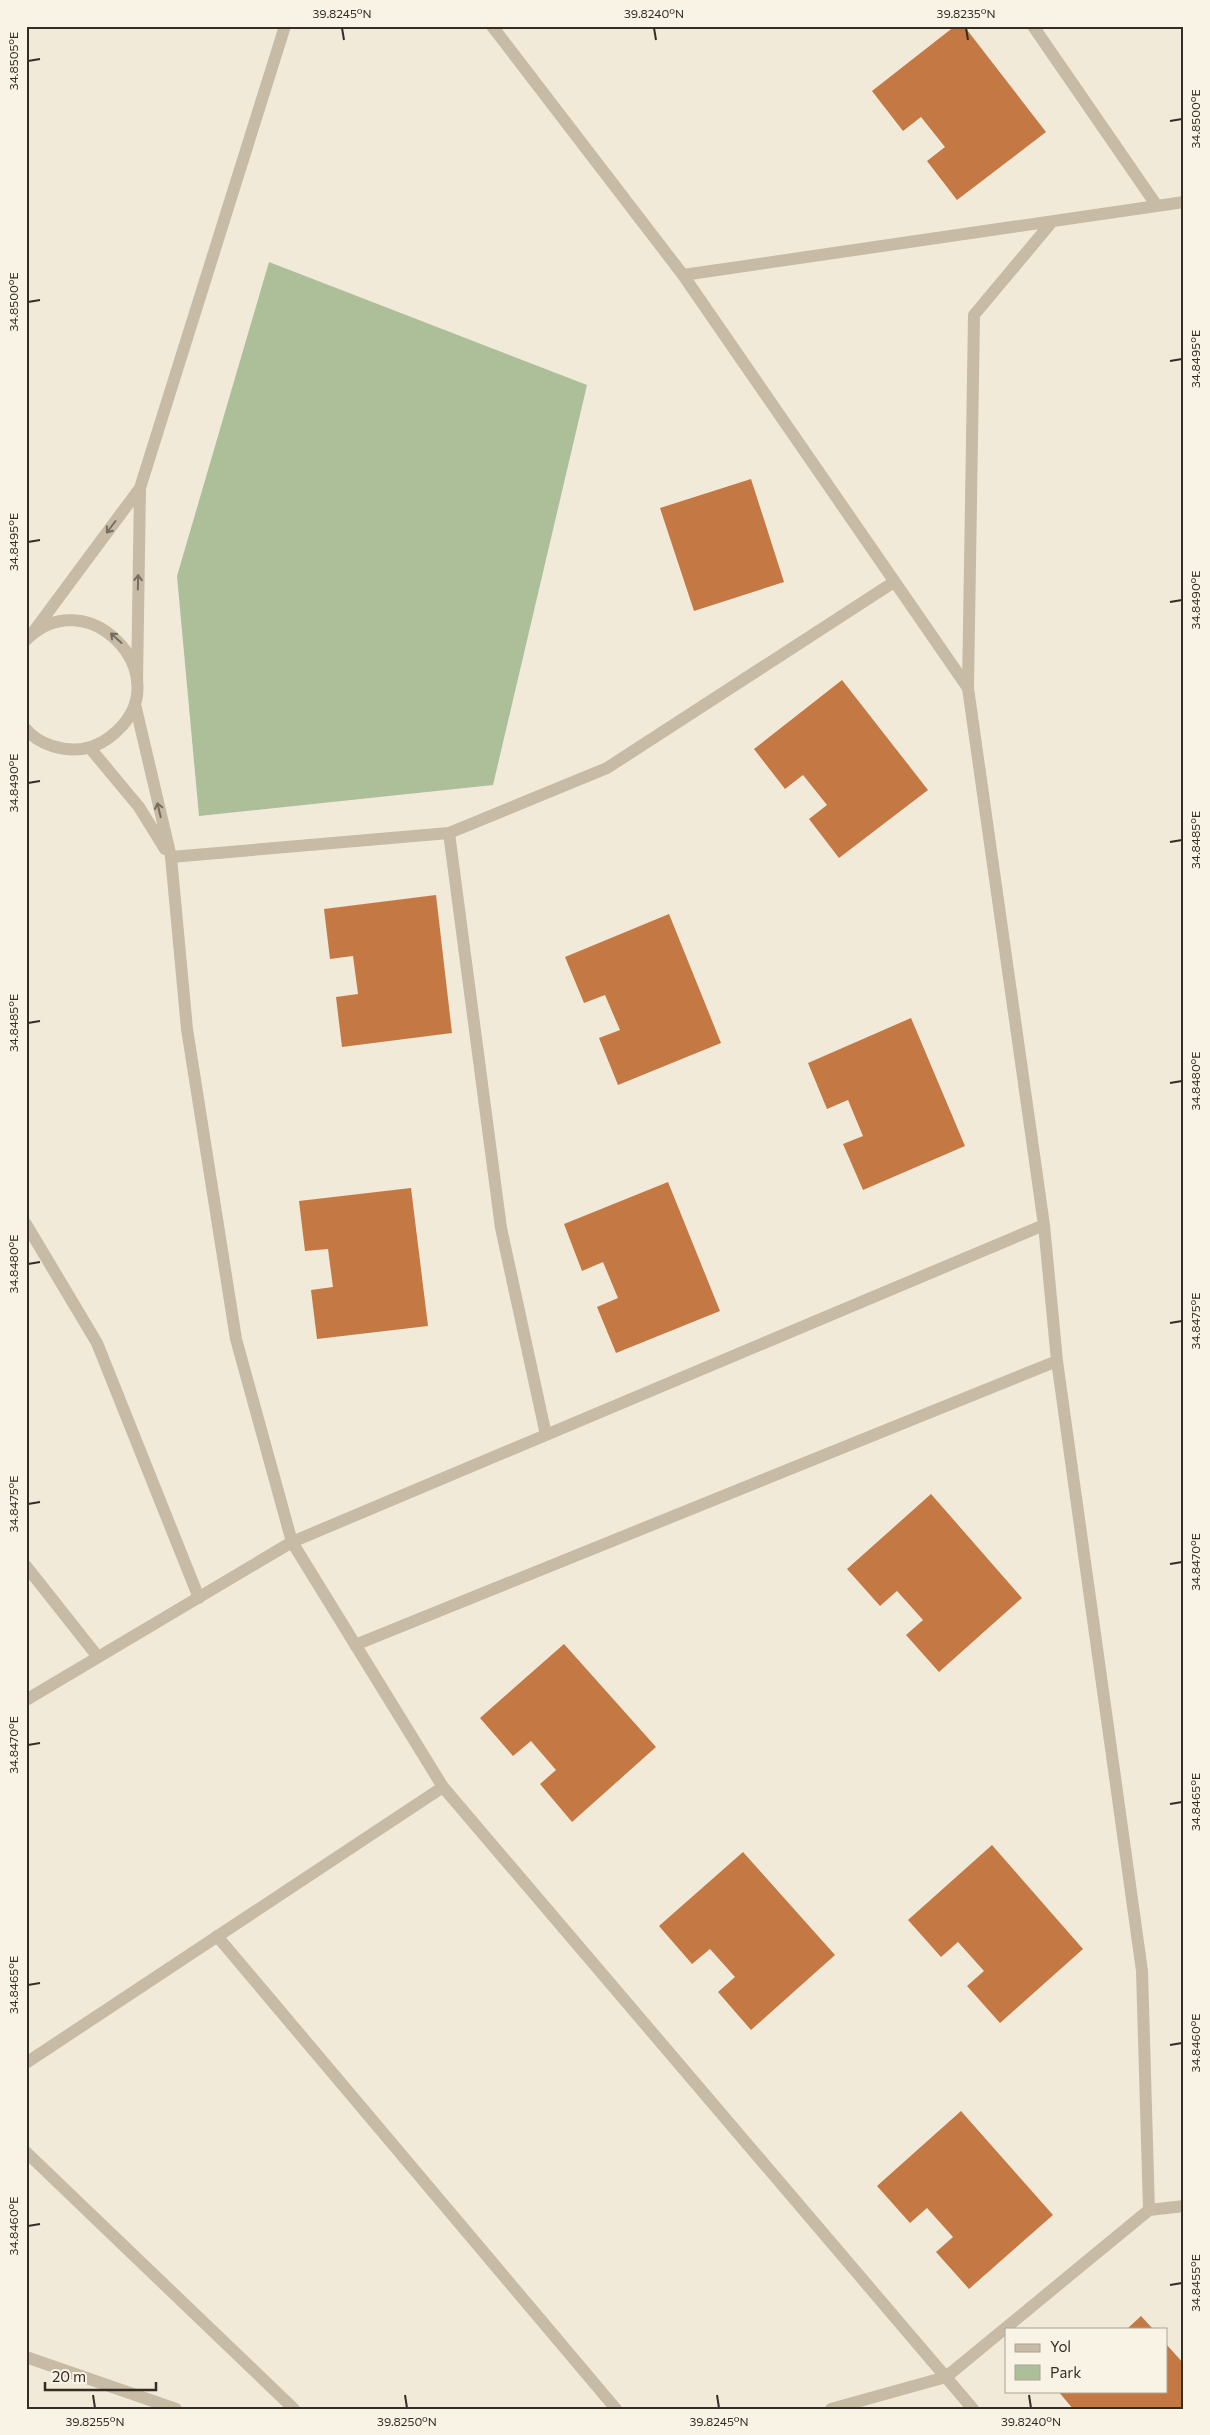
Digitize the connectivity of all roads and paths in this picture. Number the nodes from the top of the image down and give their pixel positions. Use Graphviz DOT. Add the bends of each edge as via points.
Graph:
graph roads {
  1 [pos="285,26"];
  2 [pos="492,26"];
  3 [pos="1033,26"];
  4 [pos="1184,202"];
  5 [pos="1157,206"];
  6 [pos="1051,223"];
  7 [pos="683,275"];
  8 [pos="140,488"];
  9 [pos="894,582"];
  10 [pos="27,640"];
  11 [pos="137,683"];
  12 [pos="968,688"];
  13 [pos="134,704"];
  14 [pos="26,729"];
  15 [pos="26,743"];
  16 [pos="49,745"];
  17 [pos="90,748"];
  18 [pos="449,833"];
  19 [pos="171,857"];
  20 [pos="26,1224"];
  21 [pos="1044,1225"];
  22 [pos="1057,1361"];
  23 [pos="546,1435"];
  24 [pos="292,1542"];
  25 [pos="26,1566"];
  26 [pos="199,1598"];
  27 [pos="355,1645"];
  28 [pos="98,1657"];
  29 [pos="26,1700"];
  30 [pos="443,1787"];
  31 [pos="217,1936"];
  32 [pos="26,2063"];
  33 [pos="26,2152"];
  34 [pos="1184,2206"];
  35 [pos="1149,2210"];
  36 [pos="1005,2328"];
  37 [pos="1006,2328"];
  38 [pos="26,2356"];
  39 [pos="946,2377"];
  40 [pos="176,2409"];
  41 [pos="294,2409"];
  42 [pos="616,2409"];
  43 [pos="831,2409"];
  44 [pos="973,2409"];
  1 -- 8 [label="street"];
  2 -- 7 [label="street"];
  3 -- 5 [label="street"];
  4 -- 5 [label="street"];
  5 -- 6 [label="street"];
  6 -- 7 [label="street"];
  6 -- 12 [label="street" via="974,315"];
  7 -- 9 [label="street"];
  8 -- 10 [label="street, one-way"];
  11 -- 8 [label="street, one-way"];
  9 -- 12 [label="street"];
  9 -- 18 [label="street" via="607,768"];
  11 -- 10 [label="street, one-way" via="133,662 122,644 106,630 86,622 65,621 45,626"];
  11 -- 13 [label="street"];
  12 -- 21 [label="street"];
  13 -- 17 [label="street" via="125,723 109,738"];
  19 -- 13 [label="street, one-way"];
  14 -- 16 [label="street"];
  15 -- 16 [label="street"];
  16 -- 17 [label="street" via="70,750"];
  17 -- 19 [label="street" via="139,807"];
  18 -- 19 [label="street"];
  18 -- 23 [label="street" via="501,1228"];
  19 -- 24 [label="street" via="187,1029 236,1339"];
  20 -- 26 [label="street" via="97,1343"];
  21 -- 22 [label="street"];
  21 -- 23 [label="street"];
  22 -- 27 [label="street"];
  22 -- 35 [label="street" via="1142,1971"];
  23 -- 24 [label="street"];
  24 -- 26 [label="street"];
  24 -- 27 [label="street"];
  25 -- 28 [label="street"];
  26 -- 28 [label="street"];
  27 -- 30 [label="street"];
  28 -- 29 [label="street"];
  30 -- 31 [label="street"];
  30 -- 39 [label="street"];
  31 -- 32 [label="street"];
  31 -- 42 [label="street"];
  33 -- 41 [label="street"];
  34 -- 35 [label="street"];
  35 -- 37 [label="street"];
  36 -- 39 [label="street"];
  38 -- 40 [label="street"];
  39 -- 43 [label="street"];
  39 -- 44 [label="street"];
}
